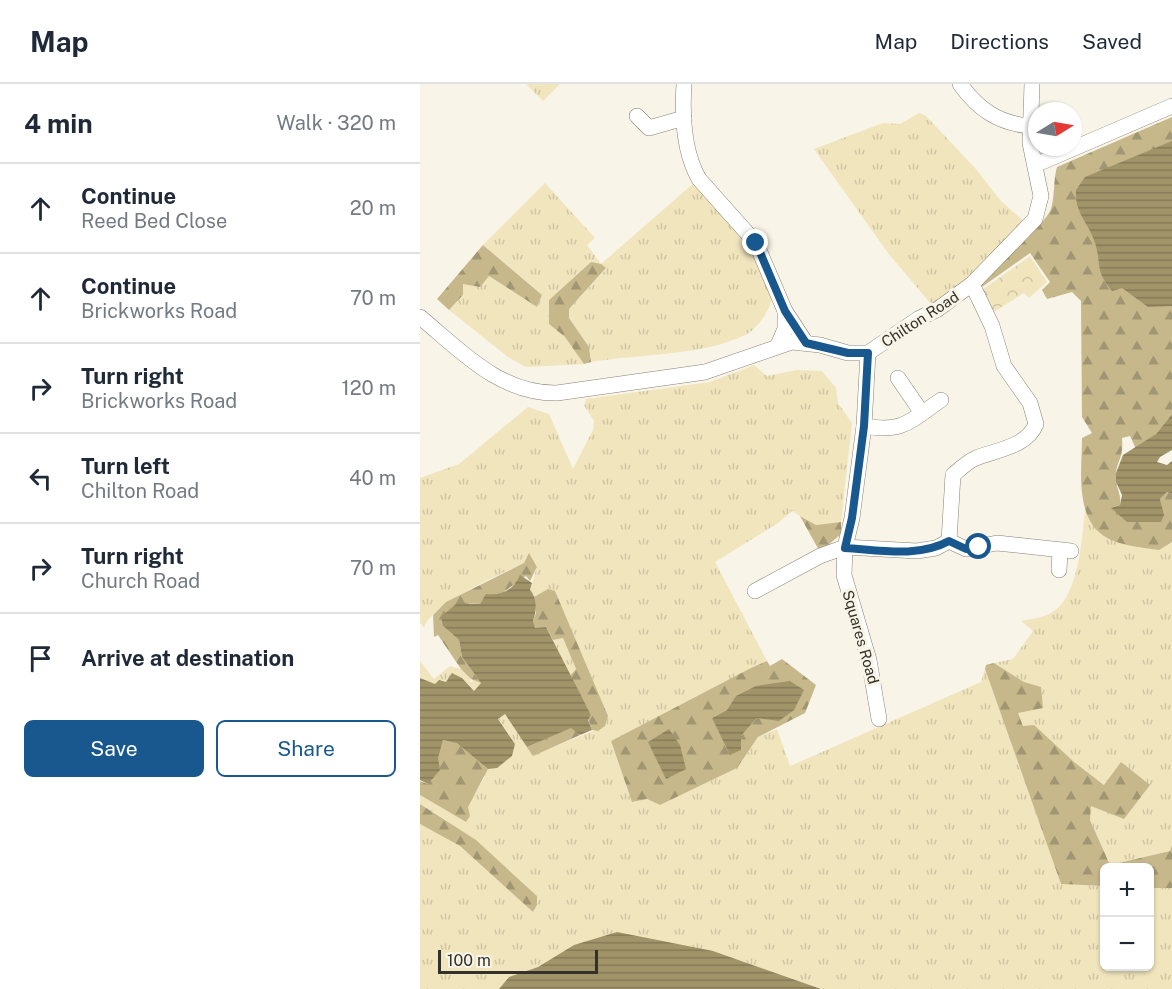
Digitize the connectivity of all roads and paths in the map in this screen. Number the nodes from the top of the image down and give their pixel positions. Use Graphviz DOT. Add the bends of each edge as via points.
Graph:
graph roads {
  1 [pos="684,84"];
  2 [pos="960,84"];
  3 [pos="1032,84"];
  4 [pos="1031,102"];
  5 [pos="1172,106"];
  6 [pos="637,116"];
  7 [pos="684,118"];
  8 [pos="1028,126"];
  9 [pos="1034,156"];
  10 [pos="1035,165"];
  11 [pos="972,284"];
  12 [pos="785,311"];
  13 [pos="420,317"];
  14 [pos="806,343"];
  15 [pos="778,345"];
  16 [pos="868,353"];
  17 [pos="898,378"];
  18 [pos="941,400"];
  19 [pos="922,413"];
  20 [pos="864,426"];
  21 [pos="949,541"];
  22 [pos="845,548"];
  23 [pos="1059,570"];
  24 [pos="755,591"];
  25 [pos="879,718"];
  1 -- 7 [label="street"];
  2 -- 8 [label="street" via="972,100 995,118"];
  3 -- 4 [label="street, Chilton Road"];
  5 -- 10 [label="street"];
  6 -- 7 [label="street" via="649,128"];
  7 -- 12 [label="street" via="692,168 756,243"];
  9 -- 10 [label="street, Chilton Road"];
  10 -- 11 [label="street, Chilton Road" via="1041,196 1035,219"];
  11 -- 16 [label="street, Chilton Road"];
  11 -- 21 [label="street" via="992,326 1004,366 1030,403 1036,424 1027,437 1001,452 976,458 953,475"];
  12 -- 14 [label="street"];
  12 -- 15 [label="street" via="785,328"];
  13 -- 15 [label="street, Chilton Road" via="491,374 517,388 538,393 705,372"];
  14 -- 15 [label="street, Chilton Road"];
  14 -- 16 [label="street, Chilton Road" via="848,353"];
  16 -- 20 [label="street, Squares Road"];
  17 -- 19 [label="street"];
  18 -- 19 [label="street"];
  19 -- 20 [label="street" via="900,428"];
  20 -- 22 [label="street, Squares Road"];
  21 -- 22 [label="street" via="917,551"];
  21 -- 23 [label="street" via="966,549 996,543 1066,551"];
  22 -- 24 [label="street" via="820,556"];
  22 -- 25 [label="street, Squares Road" via="847,591 869,660"];
}
